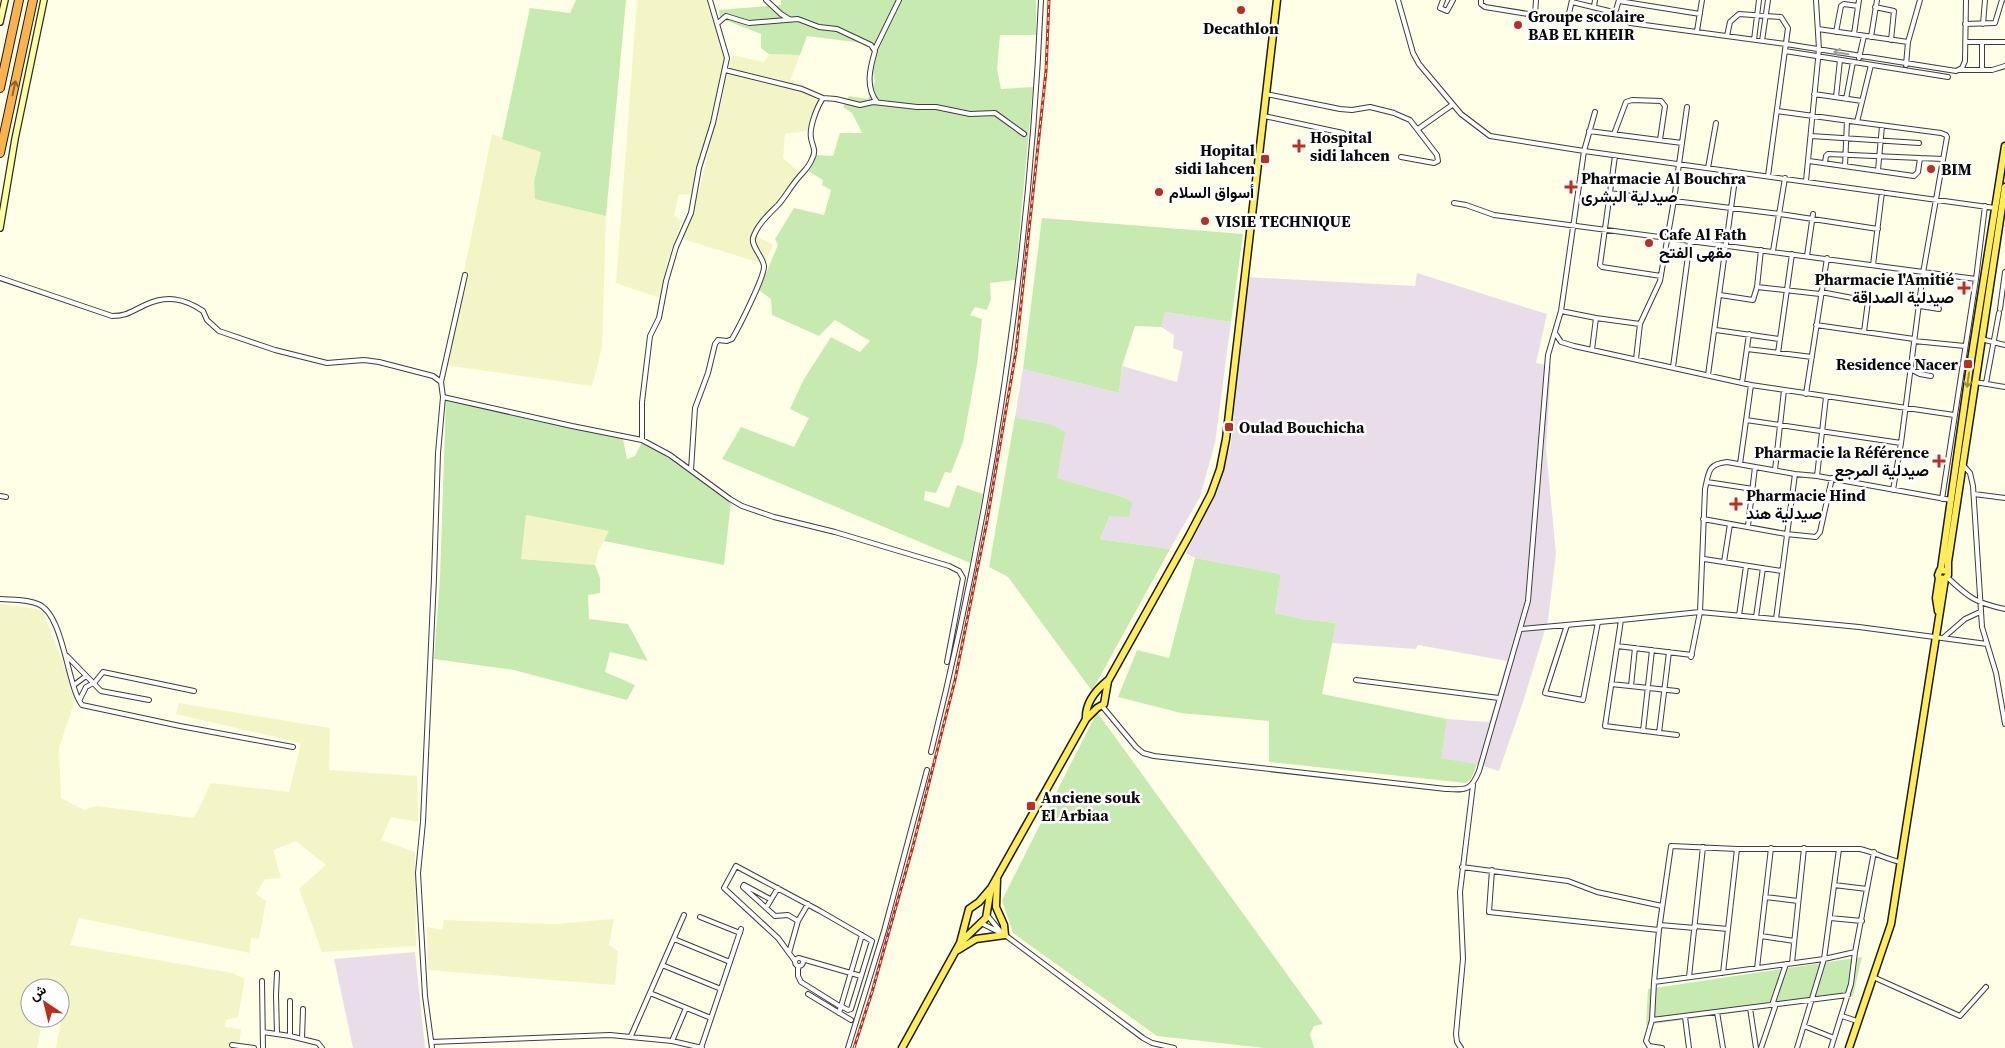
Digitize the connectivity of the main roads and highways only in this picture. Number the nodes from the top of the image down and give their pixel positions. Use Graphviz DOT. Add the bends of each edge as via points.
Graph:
graph roads {
  1 [pos="19,0"];
  2 [pos="33,0"];
  3 [pos="1277,0"];
  4 [pos="0,88"];
  5 [pos="2005,146"];
  6 [pos="0,153"];
  7 [pos="2005,187"];
  8 [pos="1999,209"];
  9 [pos="1960,463"];
  10 [pos="1944,575"];
  11 [pos="1108,681"];
  12 [pos="1096,693"];
  13 [pos="1104,696"];
  14 [pos="1090,702"];
  15 [pos="1100,707"];
  16 [pos="1086,719"];
  17 [pos="997,877"];
  18 [pos="991,888"];
  19 [pos="975,905"];
  20 [pos="986,913"];
  21 [pos="968,917"];
  22 [pos="980,923"];
  23 [pos="960,943"];
  24 [pos="955,952"];
  25 [pos="902,1048"];
  26 [pos="1849,1048"];
  1 -- 4 [label="highway"];
  6 -- 2 [label="highway, one-way"];
  3 -- 11 [label="main road" via="1220,469 1189,536"];
  5 -- 8 [label="main road"];
  7 -- 8 [label="main road"];
  8 -- 9 [label="main road, one-way"];
  8 -- 9 [label="main road" via="1975,382"];
  9 -- 10 [label="main road"];
  9 -- 10 [label="main road" via="1951,500"];
  10 -- 26 [label="main road" via="1936,598 1935,636 1891,924"];
  11 -- 12 [label="main road"];
  11 -- 13 [label="main road"];
  12 -- 13 [label="main road"];
  12 -- 14 [label="main road"];
  13 -- 15 [label="main road" via="1105,702"];
  14 -- 15 [label="main road"];
  14 -- 16 [label="main road"];
  15 -- 16 [label="main road"];
  16 -- 17 [label="main road"];
  17 -- 18 [label="main road"];
  17 -- 24 [label="main road" via="996,907 1005,927 1003,933 976,939"];
  18 -- 19 [label="main road"];
  18 -- 20 [label="main road"];
  19 -- 20 [label="main road" via="982,906"];
  19 -- 21 [label="main road" via="969,909"];
  20 -- 22 [label="main road"];
  21 -- 22 [label="main road" via="972,923"];
  21 -- 23 [label="main road"];
  22 -- 23 [label="main road"];
  23 -- 24 [label="main road"];
  24 -- 25 [label="main road"];
}
